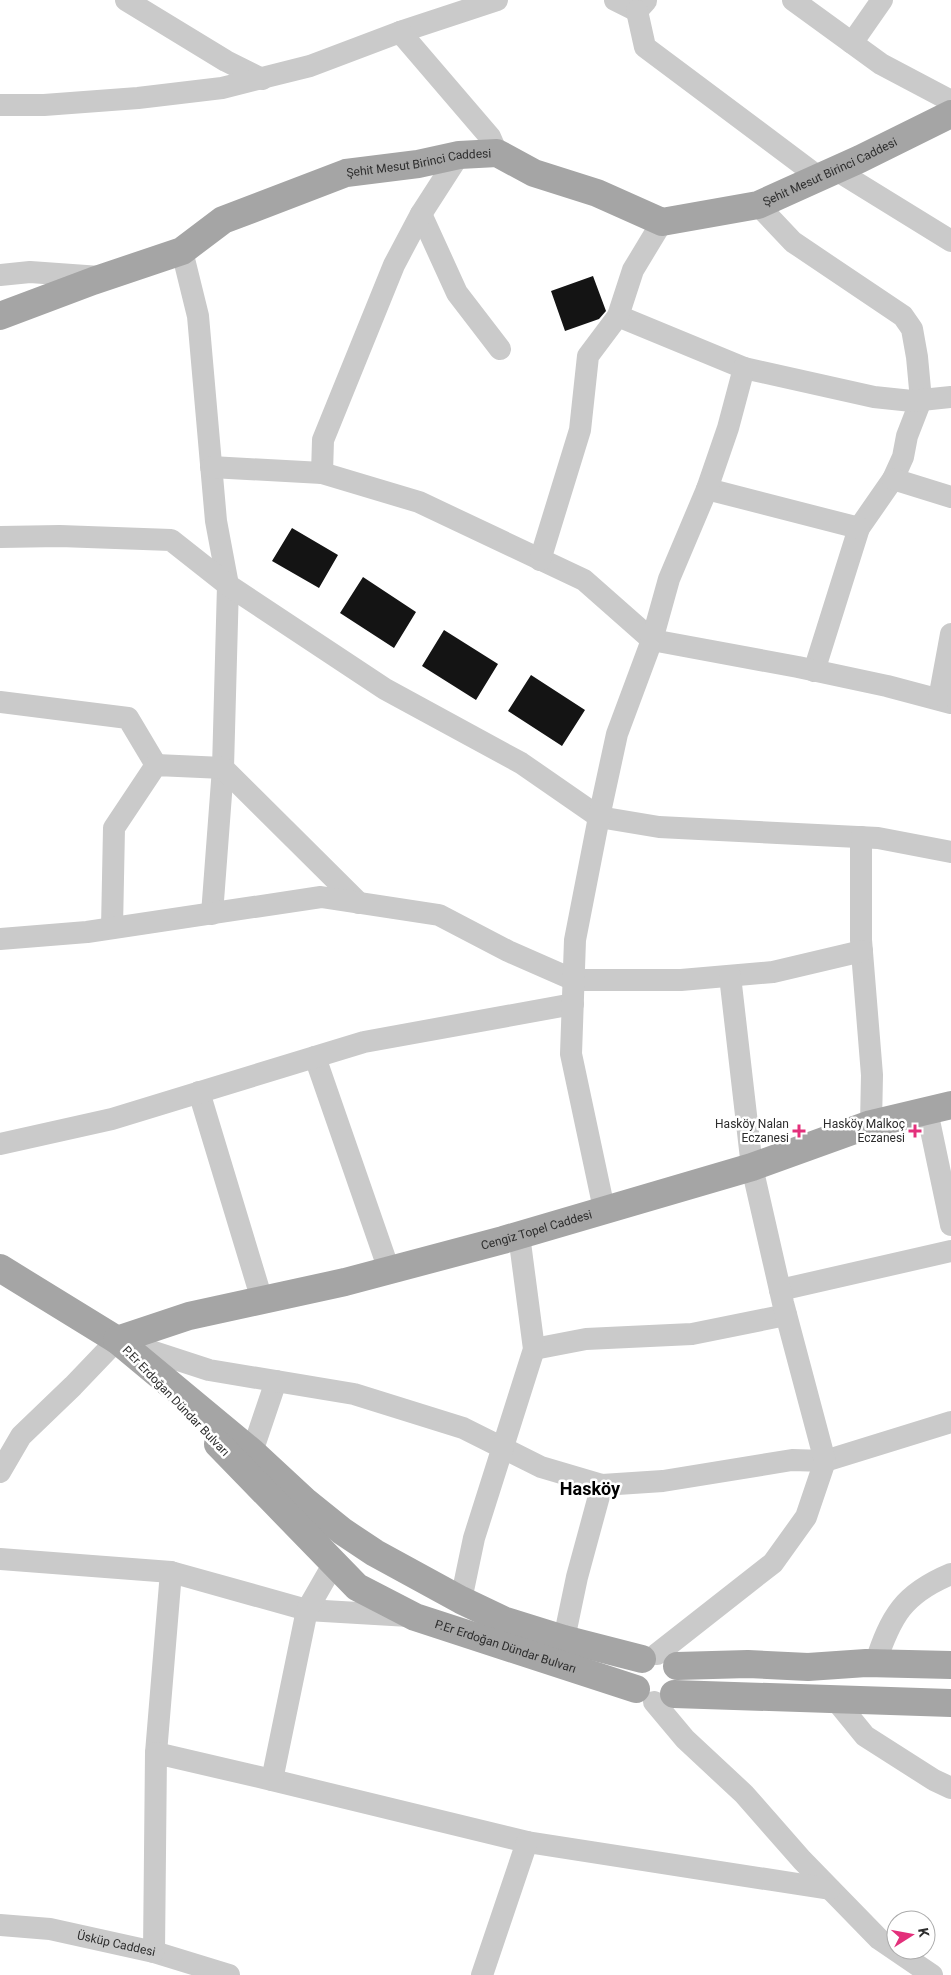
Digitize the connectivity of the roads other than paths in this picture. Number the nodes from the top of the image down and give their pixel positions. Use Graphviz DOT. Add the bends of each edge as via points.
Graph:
graph roads {
  1 [pos="126,0"];
  2 [pos="497,0"];
  3 [pos="615,0"];
  4 [pos="793,0"];
  5 [pos="882,0"];
  6 [pos="642,6"];
  7 [pos="400,32"];
  8 [pos="852,43"];
  9 [pos="262,79"];
  10 [pos="951,101"];
  11 [pos="0,105"];
  12 [pos="951,114"];
  13 [pos="497,153"];
  14 [pos="459,155"];
  15 [pos="828,174"];
  16 [pos="758,205"];
  17 [pos="421,214"];
  18 [pos="662,222"];
  19 [pos="951,241"];
  20 [pos="182,251"];
  21 [pos="0,275"];
  22 [pos="104,278"];
  23 [pos="0,316"];
  24 [pos="618,316"];
  25 [pos="500,349"];
  26 [pos="744,368"];
  27 [pos="951,397"];
  28 [pos="921,400"];
  29 [pos="211,467"];
  30 [pos="322,473"];
  31 [pos="893,479"];
  32 [pos="707,489"];
  33 [pos="951,496"];
  34 [pos="859,528"];
  35 [pos="0,538"];
  36 [pos="540,560"];
  37 [pos="228,585"];
  38 [pos="951,634"];
  39 [pos="652,640"];
  40 [pos="814,670"];
  41 [pos="945,701"];
  42 [pos="0,702"];
  43 [pos="156,765"];
  44 [pos="223,768"];
  45 [pos="599,817"];
  46 [pos="861,837"];
  47 [pos="951,852"];
  48 [pos="359,903"];
  49 [pos="212,914"];
  50 [pos="112,928"];
  51 [pos="0,939"];
  52 [pos="862,951"];
  53 [pos="730,976"];
  54 [pos="574,980"];
  55 [pos="573,1004"];
  56 [pos="315,1057"];
  57 [pos="199,1092"];
  58 [pos="939,1108"];
  59 [pos="871,1124"];
  60 [pos="0,1144"];
  61 [pos="752,1166"];
  62 [pos="604,1209"];
  63 [pos="951,1225"];
  64 [pos="519,1235"];
  65 [pos="951,1251"];
  66 [pos="0,1268"];
  67 [pos="389,1270"];
  68 [pos="780,1290"];
  69 [pos="262,1300"];
  70 [pos="786,1315"];
  71 [pos="117,1340"];
  72 [pos="534,1349"];
  73 [pos="276,1381"];
  74 [pos="951,1422"];
  75 [pos="503,1448"];
  76 [pos="252,1452"];
  77 [pos="825,1461"];
  78 [pos="0,1472"];
  79 [pos="602,1486"];
  80 [pos="0,1559"];
  81 [pos="334,1563"];
  82 [pos="171,1572"];
  83 [pos="951,1574"];
  84 [pos="460,1600"];
  85 [pos="307,1610"];
  86 [pos="415,1616"];
  87 [pos="564,1639"];
  88 [pos="659,1660"];
  89 [pos="875,1664"];
  90 [pos="951,1665"];
  91 [pos="658,1696"];
  92 [pos="834,1698"];
  93 [pos="951,1703"];
  94 [pos="156,1754"];
  95 [pos="272,1780"];
  96 [pos="951,1788"];
  97 [pos="527,1842"];
  98 [pos="830,1889"];
  99 [pos="0,1925"];
  100 [pos="154,1952"];
  101 [pos="196,1970"];
  102 [pos="229,1975"];
  103 [pos="482,1975"];
  104 [pos="932,1975"];
  1 -- 9 [label="street" via="226,61"];
  2 -- 7 [label="street"];
  3 -- 6 [label="street"];
  4 -- 8 [label="street"];
  5 -- 8 [label="street"];
  6 -- 15 [label="street" via="645,47"];
  7 -- 9 [label="street" via="310,66"];
  7 -- 13 [label="street" via="490,137"];
  8 -- 10 [label="street" via="881,64"];
  9 -- 11 [label="street" via="222,88 138,98"];
  12 -- 15 [label="main road, Şehit Mesut Birinci Caddesi"];
  13 -- 14 [label="main road, Şehit Mesut Birinci Caddesi"];
  13 -- 18 [label="main road, Şehit Mesut Birinci Caddesi" via="534,173 597,193"];
  14 -- 17 [label="street"];
  14 -- 20 [label="main road, Şehit Mesut Birinci Caddesi" via="418,164 346,172 223,220"];
  15 -- 16 [label="main road, Şehit Mesut Birinci Caddesi"];
  15 -- 19 [label="street"];
  16 -- 18 [label="main road, Şehit Mesut Birinci Caddesi"];
  16 -- 28 [label="street" via="793,242 903,316 912,329"];
  17 -- 25 [label="street" via="457,293"];
  17 -- 30 [label="street" via="394,265 323,440"];
  18 -- 24 [label="street" via="633,270"];
  20 -- 22 [label="main road, Şehit Mesut Birinci Caddesi"];
  20 -- 29 [label="street" via="198,316"];
  21 -- 22 [label="street" via="30,272"];
  22 -- 23 [label="main road, Şehit Mesut Birinci Caddesi"];
  24 -- 26 [label="street"];
  24 -- 36 [label="street" via="588,356 580,430"];
  26 -- 28 [label="street" via="874,397"];
  26 -- 32 [label="street"];
  27 -- 28 [label="street"];
  28 -- 31 [label="street" via="907,436 904,457"];
  29 -- 30 [label="street"];
  29 -- 37 [label="street" via="216,520"];
  30 -- 36 [label="street" via="419,502"];
  31 -- 33 [label="street"];
  31 -- 34 [label="street"];
  32 -- 34 [label="street"];
  32 -- 39 [label="street" via="669,579"];
  34 -- 40 [label="street"];
  35 -- 37 [label="street" via="60,536 171,540"];
  36 -- 39 [label="street" via="584,580"];
  37 -- 44 [label="street"];
  37 -- 45 [label="street" via="385,689 521,763"];
  38 -- 41 [label="street"];
  39 -- 40 [label="street"];
  39 -- 45 [label="street" via="617,734"];
  40 -- 41 [label="street"];
  42 -- 43 [label="street" via="128,718"];
  43 -- 44 [label="street"];
  43 -- 50 [label="street" via="114,828"];
  44 -- 48 [label="street"];
  44 -- 49 [label="street"];
  45 -- 46 [label="street" via="660,827"];
  45 -- 54 [label="street" via="575,940"];
  46 -- 47 [label="street"];
  46 -- 52 [label="street"];
  48 -- 49 [label="street" via="321,897"];
  48 -- 54 [label="street" via="440,915 508,951"];
  49 -- 50 [label="street"];
  50 -- 51 [label="street"];
  52 -- 53 [label="street" via="773,972"];
  52 -- 59 [label="street" via="872,1074"];
  53 -- 54 [label="street" via="681,980"];
  53 -- 61 [label="street"];
  54 -- 55 [label="street"];
  55 -- 56 [label="street" via="364,1042"];
  55 -- 62 [label="street" via="571,1054"];
  56 -- 57 [label="street"];
  56 -- 67 [label="street"];
  57 -- 60 [label="street" via="112,1119"];
  57 -- 69 [label="street"];
  58 -- 59 [label="main road, Cengiz Topel Caddesi"];
  58 -- 63 [label="street"];
  59 -- 61 [label="main road, Cengiz Topel Caddesi"];
  61 -- 62 [label="main road, Cengiz Topel Caddesi"];
  61 -- 68 [label="street"];
  62 -- 64 [label="main road, Cengiz Topel Caddesi"];
  64 -- 67 [label="main road, Cengiz Topel Caddesi"];
  64 -- 72 [label="street"];
  65 -- 68 [label="street"];
  66 -- 71 [label="main road"];
  67 -- 69 [label="main road, Cengiz Topel Caddesi"];
  68 -- 70 [label="street"];
  69 -- 71 [label="main road, Cengiz Topel Caddesi" via="189,1316"];
  70 -- 72 [label="street" via="692,1334 586,1339"];
  70 -- 77 [label="street"];
  71 -- 73 [label="street" via="209,1370"];
  71 -- 76 [label="main road, P.Er Erdoğan Dündar Bulvarı"];
  71 -- 78 [label="street" via="21,1436"];
  71 -- 81 [label="main road, P.Er Erdoğan Dündar Bulvarı"];
  72 -- 75 [label="street"];
  73 -- 75 [label="street" via="354,1394 463,1428"];
  73 -- 76 [label="street"];
  74 -- 77 [label="street"];
  75 -- 79 [label="street" via="541,1467"];
  75 -- 84 [label="street" via="474,1538"];
  76 -- 84 [label="main road, P.Er Erdoğan Dündar Bulvarı" via="342,1531"];
  77 -- 79 [label="street" via="792,1460 664,1481"];
  77 -- 88 [label="street" via="806,1517 773,1563 689,1629"];
  79 -- 87 [label="street"];
  80 -- 82 [label="street"];
  81 -- 85 [label="street"];
  81 -- 86 [label="main road, P.Er Erdoğan Dündar Bulvarı" via="357,1587"];
  82 -- 85 [label="street"];
  82 -- 94 [label="street"];
  83 -- 89 [label="street" via="911,1596 885,1634"];
  84 -- 87 [label="main road, P.Er Erdoğan Dündar Bulvarı" via="503,1620"];
  85 -- 86 [label="street"];
  85 -- 95 [label="street"];
  86 -- 91 [label="main road, P.Er Erdoğan Dündar Bulvarı"];
  87 -- 88 [label="main road, P.Er Erdoğan Dündar Bulvarı"];
  88 -- 89 [label="main road, P.Er Erdoğan Dündar Bulvarı" via="808,1667"];
  88 -- 91 [label="main road" via="680,1680"];
  88 -- 91 [label="main road" via="636,1665 634,1673"];
  89 -- 90 [label="main road, P.Er Erdoğan Dündar Bulvarı"];
  91 -- 92 [label="main road, P.Er Erdoğan Dündar Bulvarı"];
  91 -- 98 [label="street" via="685,1739 744,1794"];
  92 -- 93 [label="main road, P.Er Erdoğan Dündar Bulvarı"];
  92 -- 96 [label="street" via="865,1736"];
  94 -- 95 [label="street"];
  94 -- 100 [label="street"];
  95 -- 97 [label="street"];
  97 -- 98 [label="street"];
  97 -- 103 [label="street"];
  98 -- 104 [label="street" via="879,1938"];
  99 -- 100 [label="street, Üsküp Caddesi" via="50,1929"];
  100 -- 101 [label="street, Üsküp Caddesi"];
  101 -- 102 [label="street, Üsküp Caddesi"];
}
